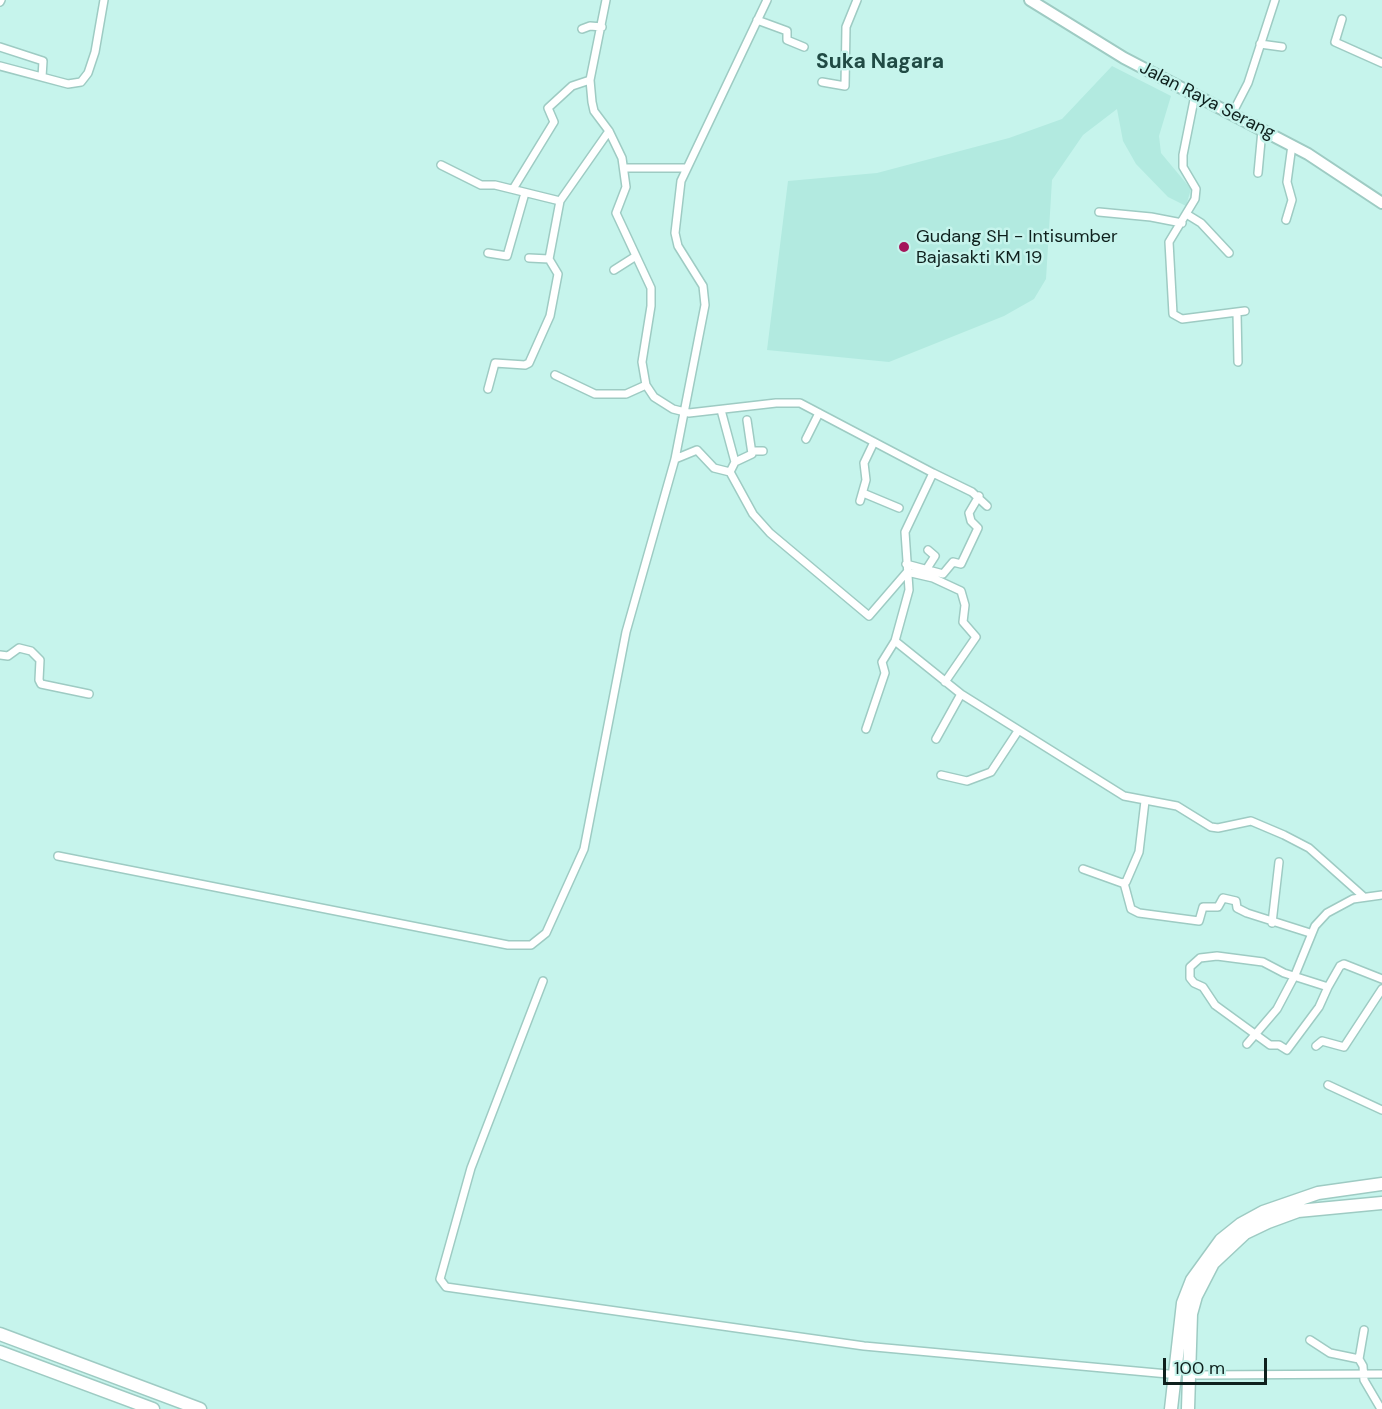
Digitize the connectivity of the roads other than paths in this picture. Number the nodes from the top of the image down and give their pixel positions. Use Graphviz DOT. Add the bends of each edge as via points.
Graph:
graph roads {
  1 [pos="104,0"];
  2 [pos="606,0"];
  3 [pos="767,0"];
  4 [pos="857,0"];
  5 [pos="1030,0"];
  6 [pos="1275,0"];
  7 [pos="1342,19"];
  8 [pos="758,20"];
  9 [pos="602,27"];
  10 [pos="582,29"];
  11 [pos="1260,44"];
  12 [pos="0,47"];
  13 [pos="804,47"];
  14 [pos="1282,47"];
  15 [pos="1382,63"];
  16 [pos="0,66"];
  17 [pos="42,77"];
  18 [pos="590,80"];
  19 [pos="822,82"];
  20 [pos="1195,95"];
  21 [pos="1232,114"];
  22 [pos="1262,130"];
  23 [pos="609,132"];
  24 [pos="1292,146"];
  25 [pos="441,165"];
  26 [pos="625,168"];
  27 [pos="685,168"];
  28 [pos="1258,173"];
  29 [pos="513,189"];
  30 [pos="525,193"];
  31 [pos="1380,197"];
  32 [pos="560,201"];
  33 [pos="1099,212"];
  34 [pos="1188,215"];
  35 [pos="1286,220"];
  36 [pos="1182,223"];
  37 [pos="488,252"];
  38 [pos="1229,253"];
  39 [pos="636,256"];
  40 [pos="529,258"];
  41 [pos="549,259"];
  42 [pos="614,270"];
  43 [pos="1238,362"];
  44 [pos="555,375"];
  45 [pos="646,385"];
  46 [pos="488,389"];
  47 [pos="721,410"];
  48 [pos="685,412"];
  49 [pos="819,412"];
  50 [pos="747,420"];
  51 [pos="806,439"];
  52 [pos="873,442"];
  53 [pos="752,451"];
  54 [pos="763,451"];
  55 [pos="675,459"];
  56 [pos="735,462"];
  57 [pos="730,472"];
  58 [pos="933,473"];
  59 [pos="863,493"];
  60 [pos="979,496"];
  61 [pos="860,501"];
  62 [pos="987,506"];
  63 [pos="899,508"];
  64 [pos="928,550"];
  65 [pos="907,568"];
  66 [pos="926,570"];
  67 [pos="895,641"];
  68 [pos="0,655"];
  69 [pos="945,682"];
  70 [pos="89,694"];
  71 [pos="962,694"];
  72 [pos="866,729"];
  73 [pos="1018,731"];
  74 [pos="936,739"];
  75 [pos="941,776"];
  76 [pos="1145,801"];
  77 [pos="58,856"];
  78 [pos="1279,862"];
  79 [pos="1083,869"];
  80 [pos="1124,883"];
  81 [pos="1382,895"];
  82 [pos="1364,897"];
  83 [pos="1272,923"];
  84 [pos="1310,933"];
  85 [pos="1295,975"];
  86 [pos="1382,979"];
  87 [pos="543,981"];
  88 [pos="1328,987"];
  89 [pos="1382,989"];
  90 [pos="1254,1035"];
  91 [pos="1247,1044"];
  92 [pos="1316,1046"];
  93 [pos="1328,1085"];
  94 [pos="1382,1110"];
  95 [pos="1382,1184"];
  96 [pos="1382,1203"];
  97 [pos="1364,1330"];
  98 [pos="0,1334"];
  99 [pos="1184,1338"];
  100 [pos="1310,1340"];
  101 [pos="0,1352"];
  102 [pos="1359,1359"];
  103 [pos="1363,1373"];
  104 [pos="1168,1374"];
  105 [pos="1382,1374"];
  106 [pos="1197,1375"];
  107 [pos="153,1409"];
  108 [pos="200,1409"];
  109 [pos="1171,1409"];
  110 [pos="1178,1409"];
  111 [pos="1188,1409"];
  112 [pos="1195,1409"];
  113 [pos="1381,1409"];
  1 -- 17 [label="street" via="95,52 84,79 72,85"];
  2 -- 9 [label="street"];
  3 -- 8 [label="street"];
  4 -- 19 [label="street" via="846,27 845,86"];
  5 -- 20 [label="highway, Jalan Raya Serang" via="1124,58"];
  6 -- 11 [label="street"];
  7 -- 15 [label="street" via="1335,42"];
  8 -- 13 [label="street" via="787,31 788,41"];
  8 -- 27 [label="street"];
  9 -- 10 [label="street"];
  9 -- 18 [label="street"];
  11 -- 14 [label="street"];
  11 -- 21 [label="street" via="1245,90"];
  12 -- 17 [label="street" via="43,61"];
  16 -- 17 [label="street"];
  18 -- 23 [label="street" via="594,111"];
  18 -- 29 [label="street" via="572,86 548,108 554,123"];
  20 -- 21 [label="highway, Jalan Raya Serang"];
  20 -- 34 [label="street" via="1183,154 1183,166 1196,189"];
  21 -- 22 [label="highway, Jalan Raya Serang"];
  22 -- 24 [label="highway, Jalan Raya Serang"];
  22 -- 28 [label="street"];
  23 -- 26 [label="street"];
  23 -- 32 [label="street"];
  24 -- 31 [label="highway, Jalan Raya Serang"];
  24 -- 35 [label="street" via="1287,182 1292,200"];
  25 -- 29 [label="street" via="481,185"];
  26 -- 27 [label="street"];
  26 -- 39 [label="street" via="626,187 616,213"];
  27 -- 48 [label="street" via="678,192 675,233 678,246 703,286 705,300"];
  29 -- 30 [label="street"];
  30 -- 32 [label="street"];
  30 -- 37 [label="street" via="507,256"];
  32 -- 41 [label="street"];
  33 -- 36 [label="street"];
  34 -- 36 [label="street"];
  34 -- 38 [label="street"];
  36 -- 43 [label="street" via="1169,242 1173,314 1182,319 1241,312"];
  39 -- 42 [label="street"];
  39 -- 45 [label="street" via="651,292 642,362"];
  40 -- 41 [label="street"];
  41 -- 46 [label="street" via="558,274 550,316 540,341 525,365 495,363"];
  44 -- 45 [label="street" via="595,394 626,394"];
  45 -- 48 [label="street" via="662,403"];
  47 -- 48 [label="street"];
  47 -- 49 [label="street" via="787,402 804,404"];
  47 -- 56 [label="street"];
  48 -- 55 [label="street"];
  49 -- 51 [label="street"];
  49 -- 52 [label="street"];
  50 -- 53 [label="street"];
  52 -- 58 [label="street"];
  52 -- 59 [label="street" via="864,463"];
  53 -- 54 [label="street"];
  53 -- 56 [label="street"];
  55 -- 57 [label="street" via="697,450 714,468"];
  55 -- 77 [label="street" via="626,632 584,849 541,939 531,945 508,945"];
  56 -- 57 [label="street"];
  57 -- 65 [label="street" via="740,494 765,527 869,616"];
  58 -- 60 [label="street"];
  58 -- 65 [label="street" via="905,532"];
  59 -- 61 [label="street"];
  59 -- 63 [label="street"];
  60 -- 62 [label="street"];
  60 -- 66 [label="street" via="969,513 978,528 962,563 953,562 943,574"];
  64 -- 66 [label="street" via="934,556"];
  65 -- 66 [label="street"];
  65 -- 67 [label="street" via="908,596"];
  65 -- 69 [label="street" via="957,588 964,597 963,622 976,637"];
  67 -- 69 [label="street"];
  67 -- 72 [label="street" via="882,661 885,673"];
  68 -- 70 [label="street" via="8,656 19,648 31,651 40,660 41,684"];
  69 -- 71 [label="street"];
  71 -- 73 [label="street"];
  71 -- 74 [label="street"];
  73 -- 75 [label="street" via="991,771 967,781"];
  73 -- 76 [label="street" via="1124,796"];
  76 -- 80 [label="street" via="1139,852"];
  76 -- 82 [label="street" via="1177,806 1211,827 1251,821 1284,835 1309,848"];
  78 -- 83 [label="street"];
  79 -- 80 [label="street"];
  80 -- 83 [label="street" via="1131,909 1139,913 1199,921 1203,907 1218,907 1222,898 1236,901 1237,908"];
  81 -- 82 [label="street"];
  82 -- 84 [label="street" via="1327,913"];
  83 -- 84 [label="street"];
  84 -- 85 [label="street"];
  85 -- 88 [label="street"];
  85 -- 90 [label="street" via="1276,1009"];
  85 -- 90 [label="street" via="1263,962 1229,957 1207,955 1191,965 1190,978 1194,983"];
  86 -- 88 [label="street" via="1344,964"];
  87 -- 104 [label="street" via="471,1168 440,1279 446,1287 876,1347"];
  88 -- 90 [label="street" via="1319,1007 1287,1050 1279,1045 1273,1047"];
  89 -- 92 [label="street" via="1344,1047 1322,1041"];
  90 -- 91 [label="street"];
  93 -- 94 [label="street"];
  95 -- 99 [label="highway" via="1318,1193 1241,1224 1206,1258 1192,1280 1183,1303"];
  96 -- 99 [label="highway" via="1298,1211 1245,1233 1213,1263 1203,1280"];
  97 -- 102 [label="street"];
  98 -- 108 [label="highway"];
  99 -- 109 [label="highway"];
  99 -- 110 [label="highway"];
  99 -- 111 [label="highway"];
  99 -- 112 [label="highway"];
  100 -- 102 [label="street" via="1330,1353"];
  101 -- 107 [label="highway"];
  102 -- 103 [label="street"];
  103 -- 105 [label="street"];
  103 -- 106 [label="street"];
  103 -- 113 [label="street"];
}
